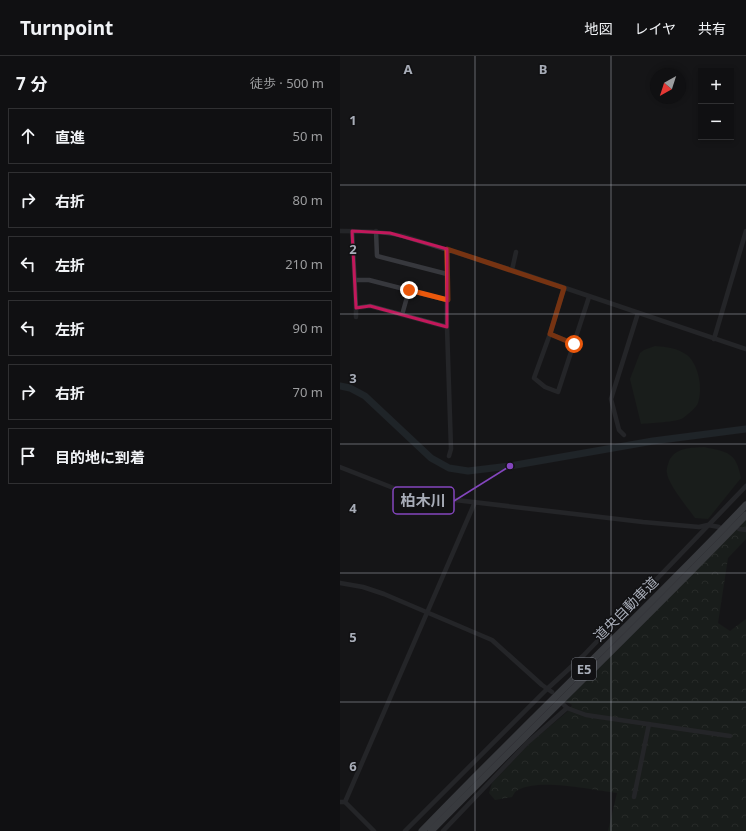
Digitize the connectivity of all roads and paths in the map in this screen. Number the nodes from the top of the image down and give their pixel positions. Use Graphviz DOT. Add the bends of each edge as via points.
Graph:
graph roads {
  1 [pos="340,231"];
  2 [pos="352,231"];
  3 [pos="376,231"];
  4 [pos="746,231"];
  5 [pos="447,249"];
  6 [pos="516,252"];
  7 [pos="512,270"];
  8 [pos="447,274"];
  9 [pos="355,280"];
  10 [pos="564,288"];
  11 [pos="409,290"];
  12 [pos="590,297"];
  13 [pos="448,300"];
  14 [pos="356,308"];
  15 [pos="638,313"];
  16 [pos="402,315"];
  17 [pos="356,317"];
  18 [pos="447,327"];
  19 [pos="550,334"];
  20 [pos="714,339"];
  21 [pos="574,344"];
  22 [pos="746,349"];
  23 [pos="624,435"];
  24 [pos="449,456"];
  25 [pos="340,467"];
  26 [pos="746,486"];
  27 [pos="475,502"];
  28 [pos="746,505"];
  29 [pos="746,515"];
  30 [pos="708,525"];
  31 [pos="719,527"];
  32 [pos="739,529"];
  33 [pos="746,530"];
  34 [pos="340,583"];
  35 [pos="427,612"];
  36 [pos="547,689"];
  37 [pos="552,692"];
  38 [pos="649,724"];
  39 [pos="730,736"];
  40 [pos="634,797"];
  41 [pos="343,802"];
  42 [pos="374,831"];
  43 [pos="405,831"];
  44 [pos="422,831"];
  45 [pos="431,831"];
  46 [pos="443,831"];
  1 -- 2 [label="street"];
  2 -- 3 [label="street"];
  2 -- 9 [label="street"];
  3 -- 5 [label="street"];
  3 -- 8 [label="street" via="377,256"];
  4 -- 20 [label="street"];
  5 -- 7 [label="street"];
  5 -- 8 [label="street"];
  6 -- 7 [label="street"];
  7 -- 10 [label="street"];
  8 -- 13 [label="street"];
  9 -- 11 [label="street" via="369,280"];
  9 -- 14 [label="street"];
  10 -- 12 [label="street"];
  10 -- 19 [label="street"];
  11 -- 13 [label="street"];
  11 -- 16 [label="street"];
  12 -- 15 [label="street"];
  12 -- 21 [label="street"];
  13 -- 18 [label="street"];
  14 -- 16 [label="street" via="370,306"];
  14 -- 17 [label="street"];
  15 -- 20 [label="street"];
  15 -- 23 [label="street" via="611,399 619,430"];
  16 -- 18 [label="street"];
  18 -- 24 [label="street" via="451,449"];
  19 -- 21 [label="street"];
  19 -- 21 [label="street" via="534,378 544,387 558,392"];
  20 -- 22 [label="street"];
  25 -- 27 [label="street" via="414,495"];
  26 -- 30 [label="street"];
  27 -- 30 [label="street" via="699,527"];
  27 -- 35 [label="street"];
  28 -- 44 [label="highway, 道央自動車道 / E5"];
  29 -- 45 [label="highway, 道央自動車道 / E5"];
  30 -- 31 [label="street"];
  30 -- 36 [label="street" via="583,656"];
  32 -- 33 [label="street"];
  34 -- 35 [label="street" via="363,587"];
  35 -- 36 [label="street" via="492,640"];
  35 -- 41 [label="street"];
  36 -- 37 [label="street"];
  36 -- 43 [label="street"];
  38 -- 39 [label="street"];
  38 -- 40 [label="street"];
  38 -- 46 [label="street" via="586,715 565,706"];
  41 -- 42 [label="street"];
}
